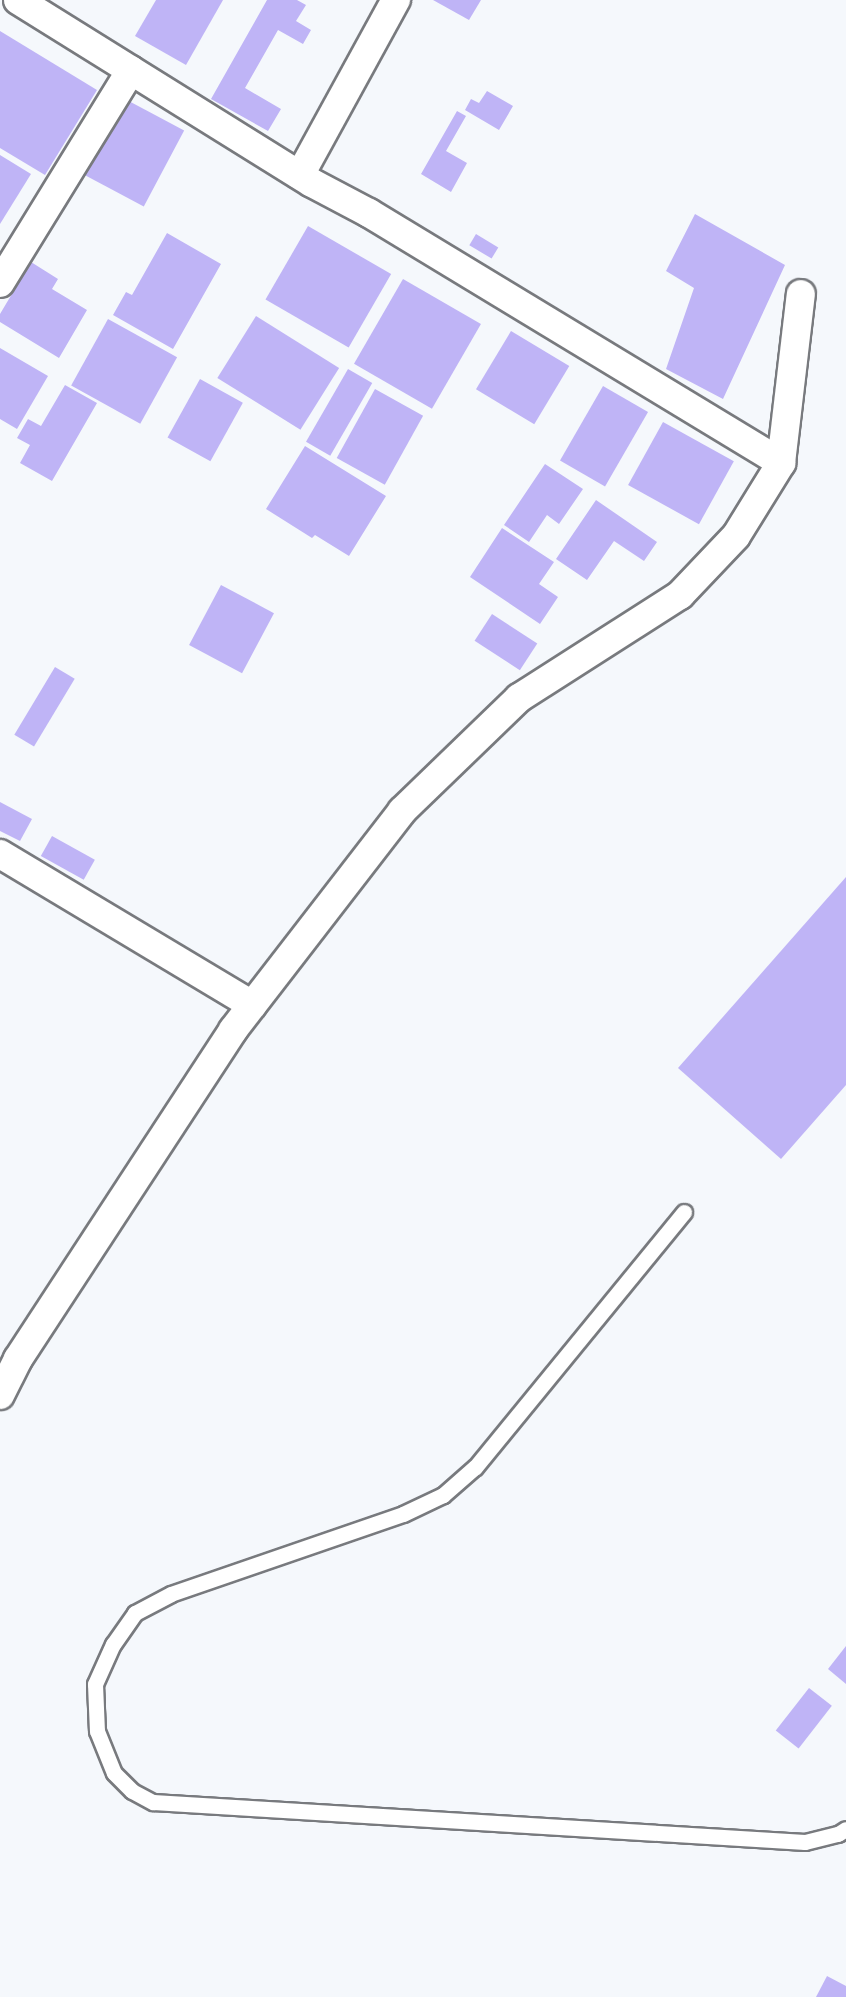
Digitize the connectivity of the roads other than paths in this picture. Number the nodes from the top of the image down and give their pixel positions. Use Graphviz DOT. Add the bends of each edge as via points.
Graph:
graph roads {
  1 [pos="18,0"];
  2 [pos="396,0"];
  3 [pos="131,70"];
  4 [pos="300,175"];
  5 [pos="0,283"];
  6 [pos="801,294"];
  7 [pos="781,463"];
  8 [pos="0,854"];
  9 [pos="252,1005"];
  10 [pos="684,1212"];
  11 [pos="0,1395"];
  12 [pos="846,1829"];
  1 -- 3 [label="street"];
  2 -- 4 [label="street"];
  3 -- 4 [label="street"];
  3 -- 5 [label="street"];
  4 -- 7 [label="street"];
  6 -- 7 [label="street"];
  7 -- 9 [label="street" via="736,536 680,595 519,698 402,811"];
  8 -- 9 [label="street"];
  9 -- 11 [label="street" via="18,1359"];
  10 -- 12 [label="lane" via="475,1467 443,1495 403,1514 171,1594 135,1614 113,1644 95,1684 97,1731 114,1773 132,1791 153,1802 805,1842"];
}
